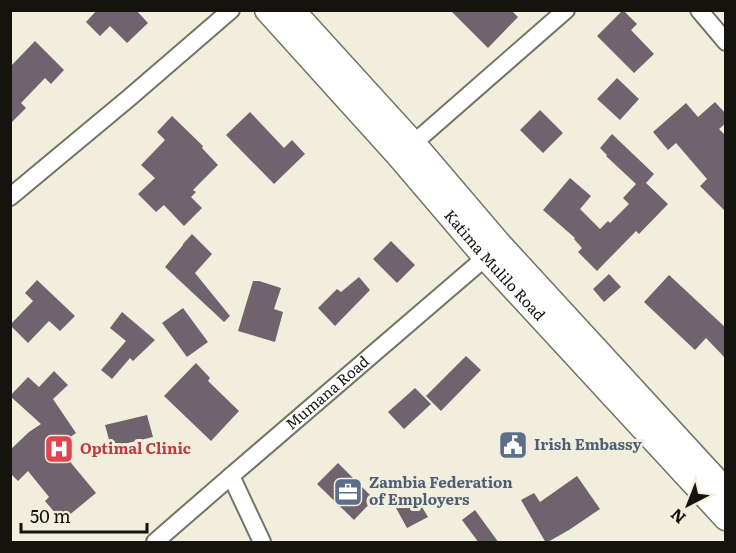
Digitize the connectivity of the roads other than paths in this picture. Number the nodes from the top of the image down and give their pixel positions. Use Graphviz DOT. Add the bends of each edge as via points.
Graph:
graph roads {
  1 [pos="231,10"];
  2 [pos="267,10"];
  3 [pos="292,10"];
  4 [pos="566,10"];
  5 [pos="699,10"];
  6 [pos="726,42"];
  7 [pos="406,149"];
  8 [pos="10,197"];
  9 [pos="493,251"];
  10 [pos="231,476"];
  11 [pos="726,491"];
  12 [pos="726,518"];
  13 [pos="155,543"];
  14 [pos="262,543"];
  1 -- 8 [label="street"];
  2 -- 7 [label="main road, Katima Mulilo Road"];
  3 -- 7 [label="main road, Katima Mulilo Road"];
  4 -- 7 [label="street"];
  5 -- 6 [label="street"];
  7 -- 9 [label="main road, Katima Mulilo Road"];
  9 -- 10 [label="street, Mumana Road"];
  9 -- 11 [label="main road, Katima Mulilo Road"];
  9 -- 12 [label="main road, Katima Mulilo Road"];
  10 -- 13 [label="street, Mumana Road"];
  10 -- 14 [label="street"];
}
